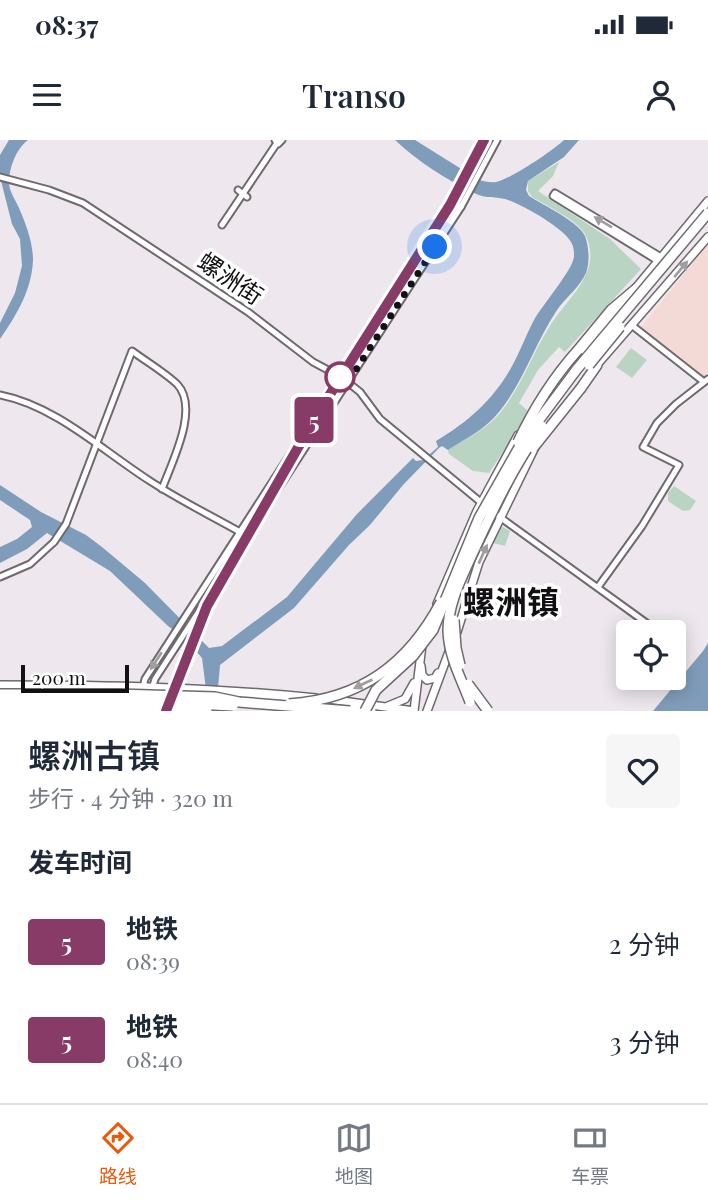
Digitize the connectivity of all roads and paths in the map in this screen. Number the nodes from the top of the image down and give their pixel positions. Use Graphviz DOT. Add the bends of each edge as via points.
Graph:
graph roads {
  1 [pos="488,140"];
  2 [pos="497,140"];
  3 [pos="278,141"];
  4 [pos="0,177"];
  5 [pos="708,201"];
  6 [pos="453,202"];
  7 [pos="460,207"];
  8 [pos="708,213"];
  9 [pos="708,220"];
  10 [pos="222,225"];
  11 [pos="707,242"];
  12 [pos="660,259"];
  13 [pos="637,288"];
  14 [pos="634,327"];
  15 [pos="597,365"];
  16 [pos="341,377"];
  17 [pos="706,380"];
  18 [pos="348,382"];
  19 [pos="0,395"];
  20 [pos="96,445"];
  21 [pos="510,470"];
  22 [pos="162,489"];
  23 [pos="481,502"];
  24 [pos="500,518"];
  25 [pos="240,532"];
  26 [pos="470,559"];
  27 [pos="0,577"];
  28 [pos="453,579"];
  29 [pos="598,587"];
  30 [pos="643,620"];
  31 [pos="420,655"];
  32 [pos="448,655"];
  33 [pos="417,676"];
  34 [pos="143,688"];
  35 [pos="152,688"];
  36 [pos="0,690"];
  37 [pos="221,692"];
  38 [pos="0,701"];
  39 [pos="265,704"];
  40 [pos="385,706"];
  41 [pos="0,708"];
  42 [pos="206,711"];
  43 [pos="287,711"];
  44 [pos="350,711"];
  45 [pos="365,711"];
  46 [pos="372,711"];
  47 [pos="414,711"];
  48 [pos="427,711"];
  49 [pos="474,711"];
  50 [pos="488,711"];
  1 -- 6 [label="street"];
  2 -- 7 [label="street"];
  3 -- 10 [label="street"];
  4 -- 16 [label="street, 螺洲街" via="90,207"];
  5 -- 12 [label="main road"];
  6 -- 7 [label="street"];
  6 -- 16 [label="street"];
  7 -- 18 [label="street"];
  8 -- 21 [label="highway, bridge" via="577,369 521,444"];
  9 -- 21 [label="highway, bridge" via="570,386"];
  15 -- 11 [label="main road, one-way"];
  12 -- 12 [label="street, one-way" via="555,192 553,196"];
  12 -- 13 [label="main road"];
  13 -- 21 [label="highway, bridge" via="611,310 558,373 524,429"];
  13 -- 23 [label="main road" via="517,436"];
  14 -- 17 [label="street"];
  15 -- 21 [label="highway, bridge"];
  15 -- 24 [label="main road" via="540,440"];
  16 -- 18 [label="street, 螺洲街"];
  16 -- 25 [label="street"];
  17 -- 29 [label="street" via="657,423 643,447 680,465"];
  18 -- 23 [label="street, 螺洲街" via="380,419"];
  18 -- 35 [label="street"];
  19 -- 20 [label="street" via="42,409"];
  20 -- 22 [label="street"];
  20 -- 22 [label="street" via="132,351 177,385 186,402 186,419"];
  20 -- 27 [label="street, bridge" via="66,524 54,542 30,564"];
  21 -- 26 [label="highway, bridge"];
  21 -- 28 [label="highway, bridge" via="479,518"];
  22 -- 25 [label="street"];
  23 -- 24 [label="street, 螺洲街"];
  23 -- 31 [label="main road"];
  24 -- 29 [label="street, 螺洲街"];
  32 -- 24 [label="main road, one-way" via="476,570"];
  25 -- 34 [label="street, one-way"];
  26 -- 49 [label="highway, bridge" via="448,631 451,654"];
  26 -- 50 [label="highway, bridge" via="456,608 456,648 467,682"];
  28 -- 39 [label="highway, one-way, bridge" via="420,637 381,674 338,694 293,704"];
  28 -- 45 [label="highway, bridge" via="429,637 376,690"];
  29 -- 30 [label="street, 螺洲街"];
  31 -- 32 [label="main road" via="422,675 430,680"];
  31 -- 33 [label="main road"];
  32 -- 48 [label="main road"];
  33 -- 40 [label="main road" via="405,699"];
  33 -- 47 [label="main road"];
  34 -- 35 [label="main road"];
  34 -- 36 [label="main road"];
  35 -- 37 [label="main road"];
  36 -- 39 [label="highway, bridge" via="215,697"];
  37 -- 40 [label="main road"];
  37 -- 46 [label="main road"];
  38 -- 43 [label="highway, bridge" via="136,701"];
  39 -- 44 [label="highway, bridge"];
  40 -- 47 [label="main road"];
  41 -- 42 [label="highway, bridge"];
}
